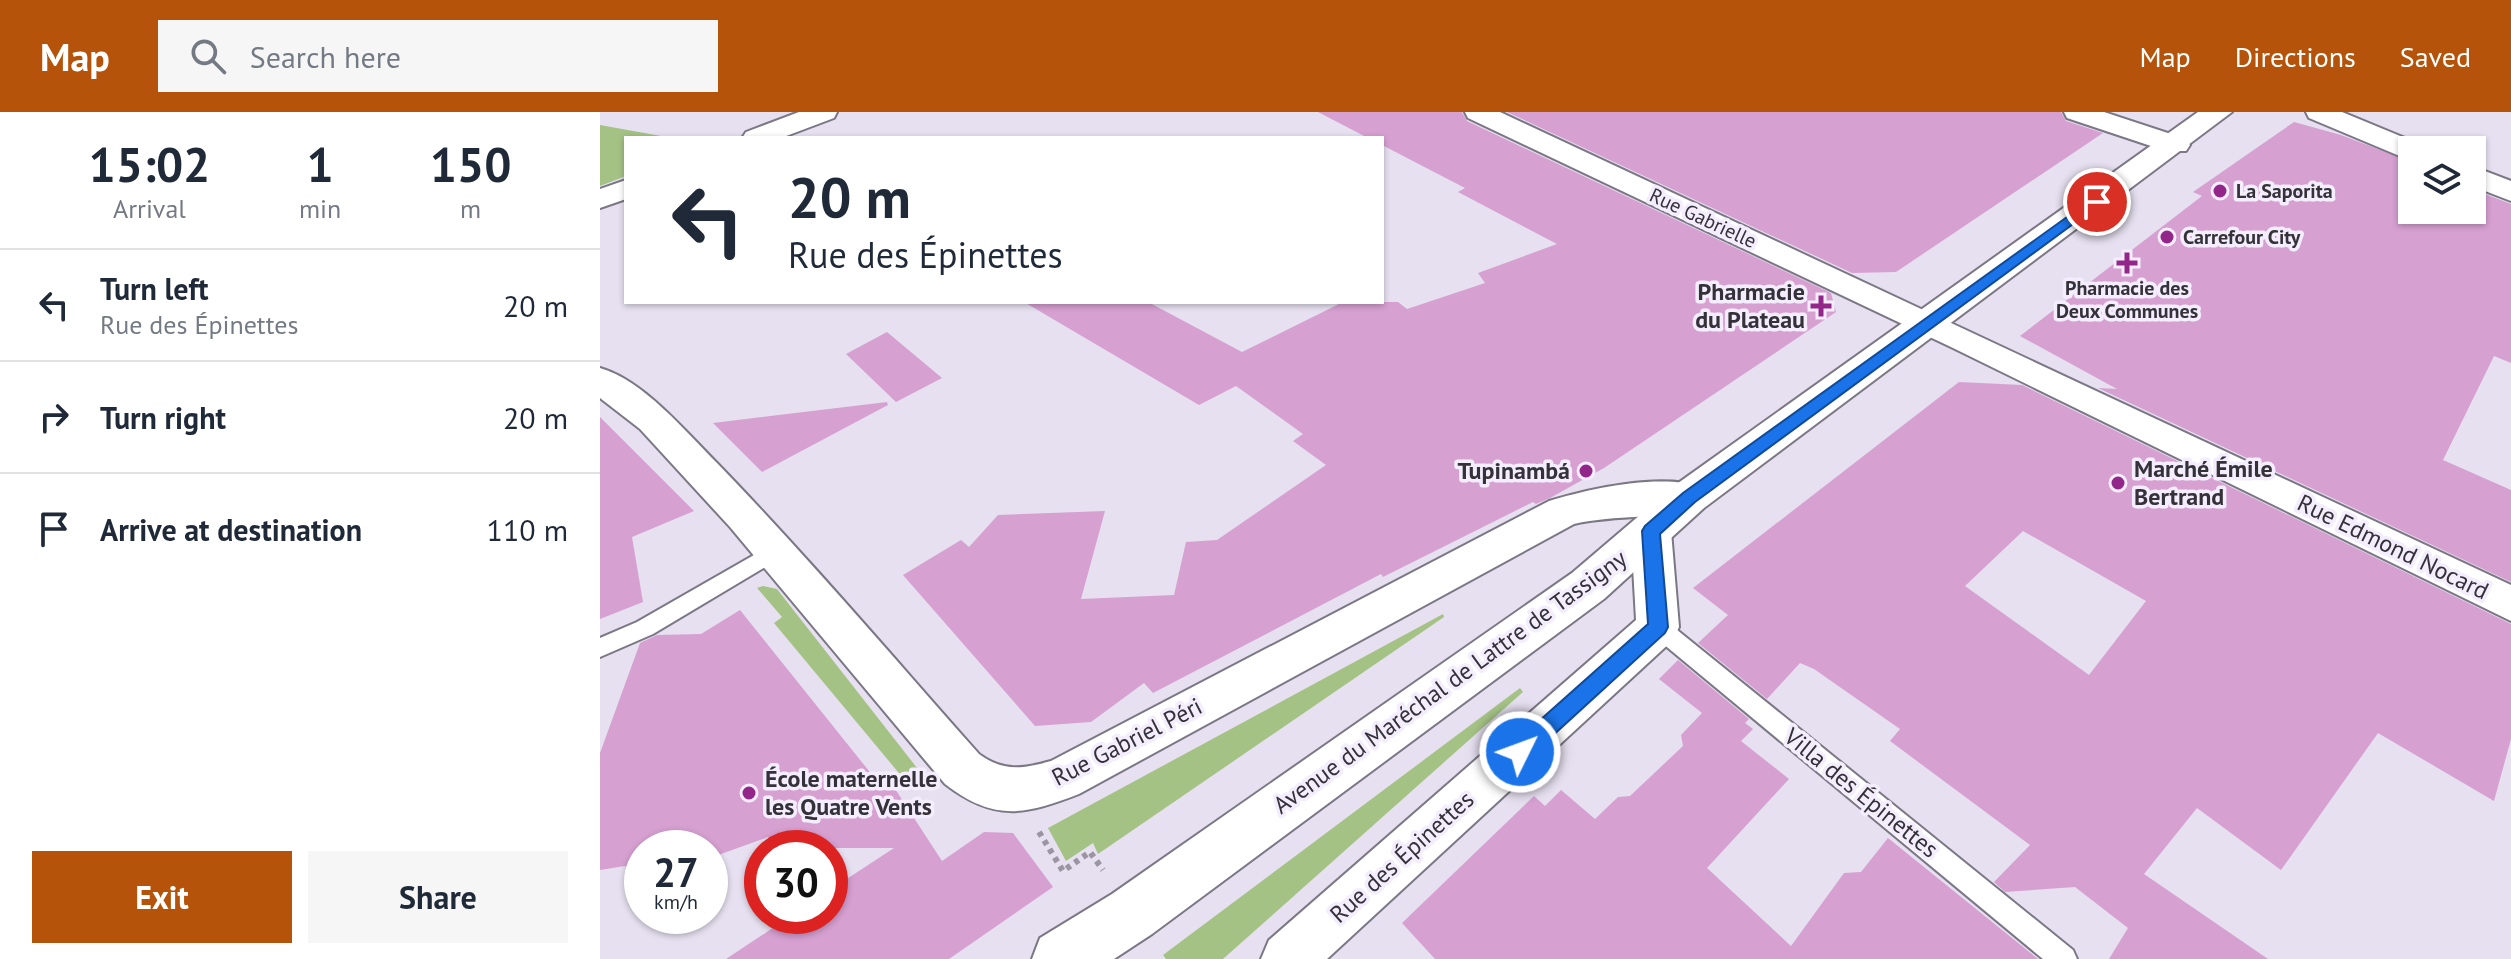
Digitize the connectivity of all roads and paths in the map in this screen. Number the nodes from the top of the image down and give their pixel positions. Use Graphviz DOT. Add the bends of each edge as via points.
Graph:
graph roads {
  1 [pos="824,112"];
  2 [pos="1478,112"];
  3 [pos="2077,112"];
  4 [pos="2217,112"];
  5 [pos="2319,112"];
  6 [pos="761,136"];
  7 [pos="2176,145"];
  8 [pos="2398,145"];
  9 [pos="2486,181"];
  10 [pos="624,190"];
  11 [pos="2511,192"];
  12 [pos="600,199"];
  13 [pos="1929,323"];
  14 [pos="600,380"];
  15 [pos="1689,497"];
  16 [pos="1651,531"];
  17 [pos="775,551"];
  18 [pos="2511,604"];
  19 [pos="1658,627"];
  20 [pos="600,648"];
  21 [pos="1039,833"];
  22 [pos="1090,852"];
  23 [pos="1061,959"];
  24 [pos="1288,959"];
  25 [pos="2064,959"];
  1 -- 6 [label="street"];
  2 -- 13 [label="street, Rue Gabrielle"];
  3 -- 7 [label="street"];
  4 -- 7 [label="main road, Avenue du Maréchal de Lattre de Tassigny"];
  5 -- 8 [label="street"];
  7 -- 13 [label="main road, Avenue du Maréchal de Lattre de Tassigny"];
  9 -- 11 [label="street"];
  10 -- 12 [label="street"];
  13 -- 15 [label="main road, Avenue du Maréchal de Lattre de Tassigny"];
  13 -- 18 [label="street, Rue Edmond Nocard"];
  14 -- 17 [label="street, Rue Gabriel Péri" via="653,420"];
  15 -- 16 [label="main road, Avenue du Maréchal de Lattre de Tassigny"];
  15 -- 17 [label="street, Rue Gabriel Péri" via="1608,501 1563,512 1062,779 1003,793 979,784 962,769"];
  16 -- 19 [label="street"];
  16 -- 23 [label="main road, Avenue du Maréchal de Lattre de Tassigny" via="1588,586 1132,914"];
  17 -- 20 [label="lane" via="645,628"];
  19 -- 24 [label="street, Rue des Épinettes"];
  19 -- 25 [label="lane, Villa des Épinettes"];
  21 -- 22 [label="path" via="1063,871"];
}
